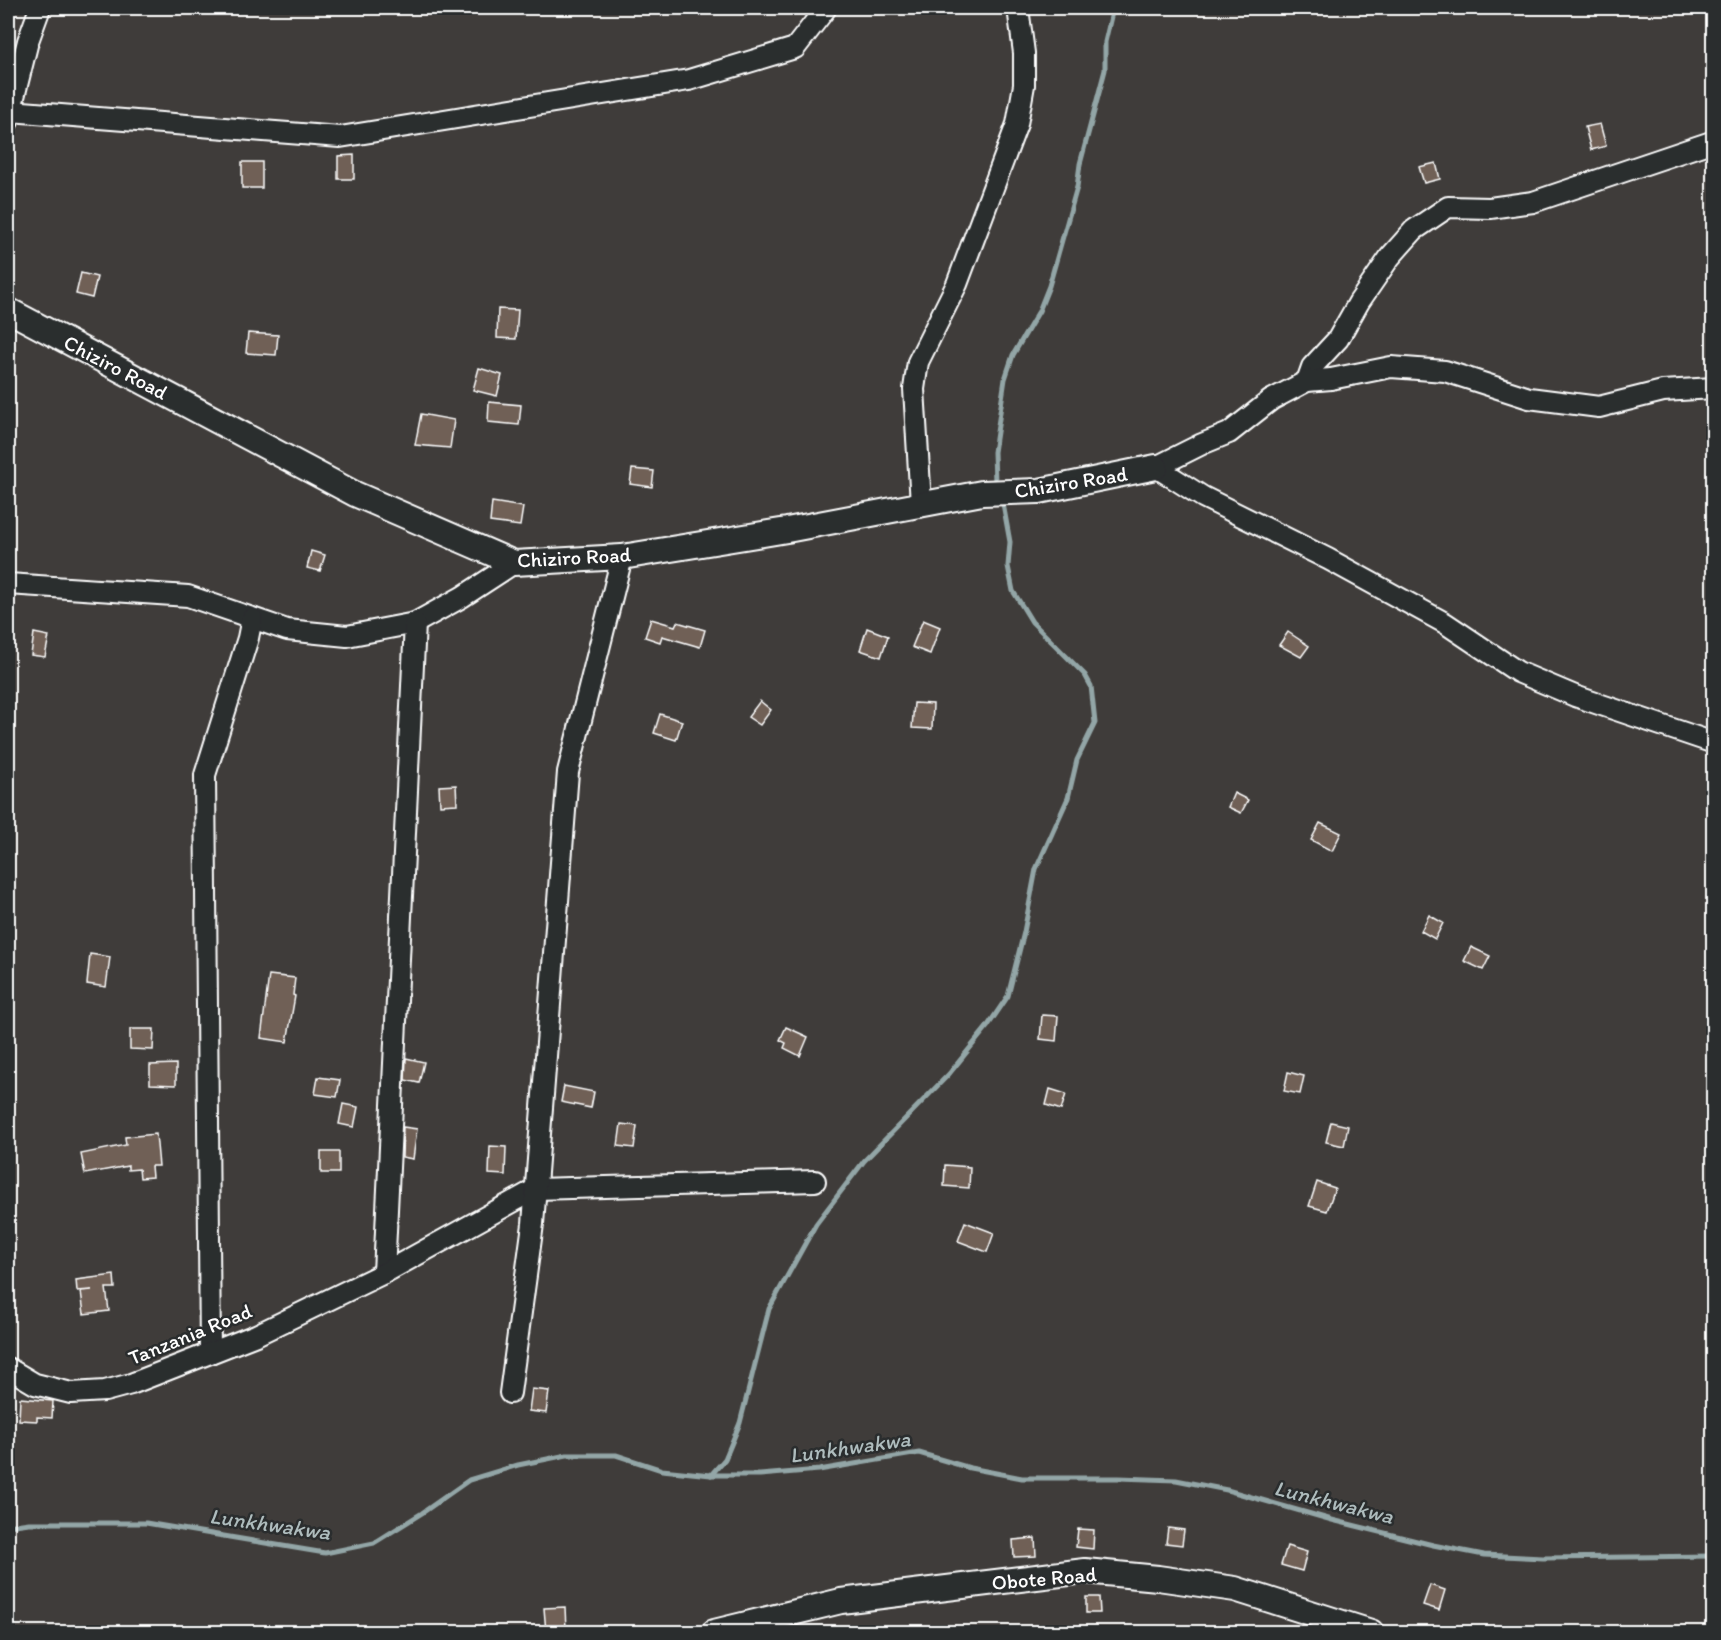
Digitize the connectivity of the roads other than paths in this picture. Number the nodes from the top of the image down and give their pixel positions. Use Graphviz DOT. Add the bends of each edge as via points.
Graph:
graph roads {
  1 [pos="40,8"];
  2 [pos="826,8"];
  3 [pos="1018,8"];
  4 [pos="9,116"];
  5 [pos="1713,141"];
  6 [pos="8,310"];
  7 [pos="1307,381"];
  8 [pos="1713,388"];
  9 [pos="1156,467"];
  10 [pos="921,504"];
  11 [pos="622,557"];
  12 [pos="514,563"];
  13 [pos="8,584"];
  14 [pos="252,618"];
  15 [pos="415,623"];
  16 [pos="1713,743"];
  17 [pos="815,1181"];
  18 [pos="536,1189"];
  19 [pos="384,1273"];
  20 [pos="210,1353"];
  21 [pos="8,1368"];
  22 [pos="510,1393"];
  23 [pos="714,1632"];
  24 [pos="1371,1632"];
  1 -- 4 [label="street"];
  2 -- 4 [label="street" via="795,48 689,80 340,137"];
  3 -- 10 [label="street" via="1024,85 1017,124 957,284 918,362 914,389"];
  5 -- 7 [label="street" via="1533,202 1490,208 1448,207 1414,230 1390,257 1338,339 1312,367"];
  6 -- 12 [label="street, Chiziro Road" via="355,494"];
  7 -- 8 [label="street" via="1391,367 1445,371 1529,398 1599,407 1663,391"];
  7 -- 9 [label="street" via="1270,400 1229,432"];
  9 -- 10 [label="street, Chiziro Road" via="1039,491 982,494"];
  9 -- 16 [label="street" via="1203,497 1445,623 1518,672 1575,696"];
  10 -- 11 [label="street, Chiziro Road"];
  11 -- 12 [label="street, Chiziro Road"];
  11 -- 18 [label="street" via="568,772"];
  12 -- 15 [label="street"];
  13 -- 14 [label="street" via="188,596"];
  14 -- 15 [label="street" via="287,630 347,636"];
  14 -- 20 [label="street" via="205,775"];
  15 -- 19 [label="street"];
  17 -- 18 [label="street"];
  18 -- 19 [label="street, Tanzania Road"];
  18 -- 22 [label="street"];
  19 -- 20 [label="street, Tanzania Road"];
  20 -- 21 [label="street, Tanzania Road" via="105,1391 71,1393 35,1384"];
  23 -- 24 [label="street, Obote Road" via="841,1601 1084,1570 1235,1589"];
}
